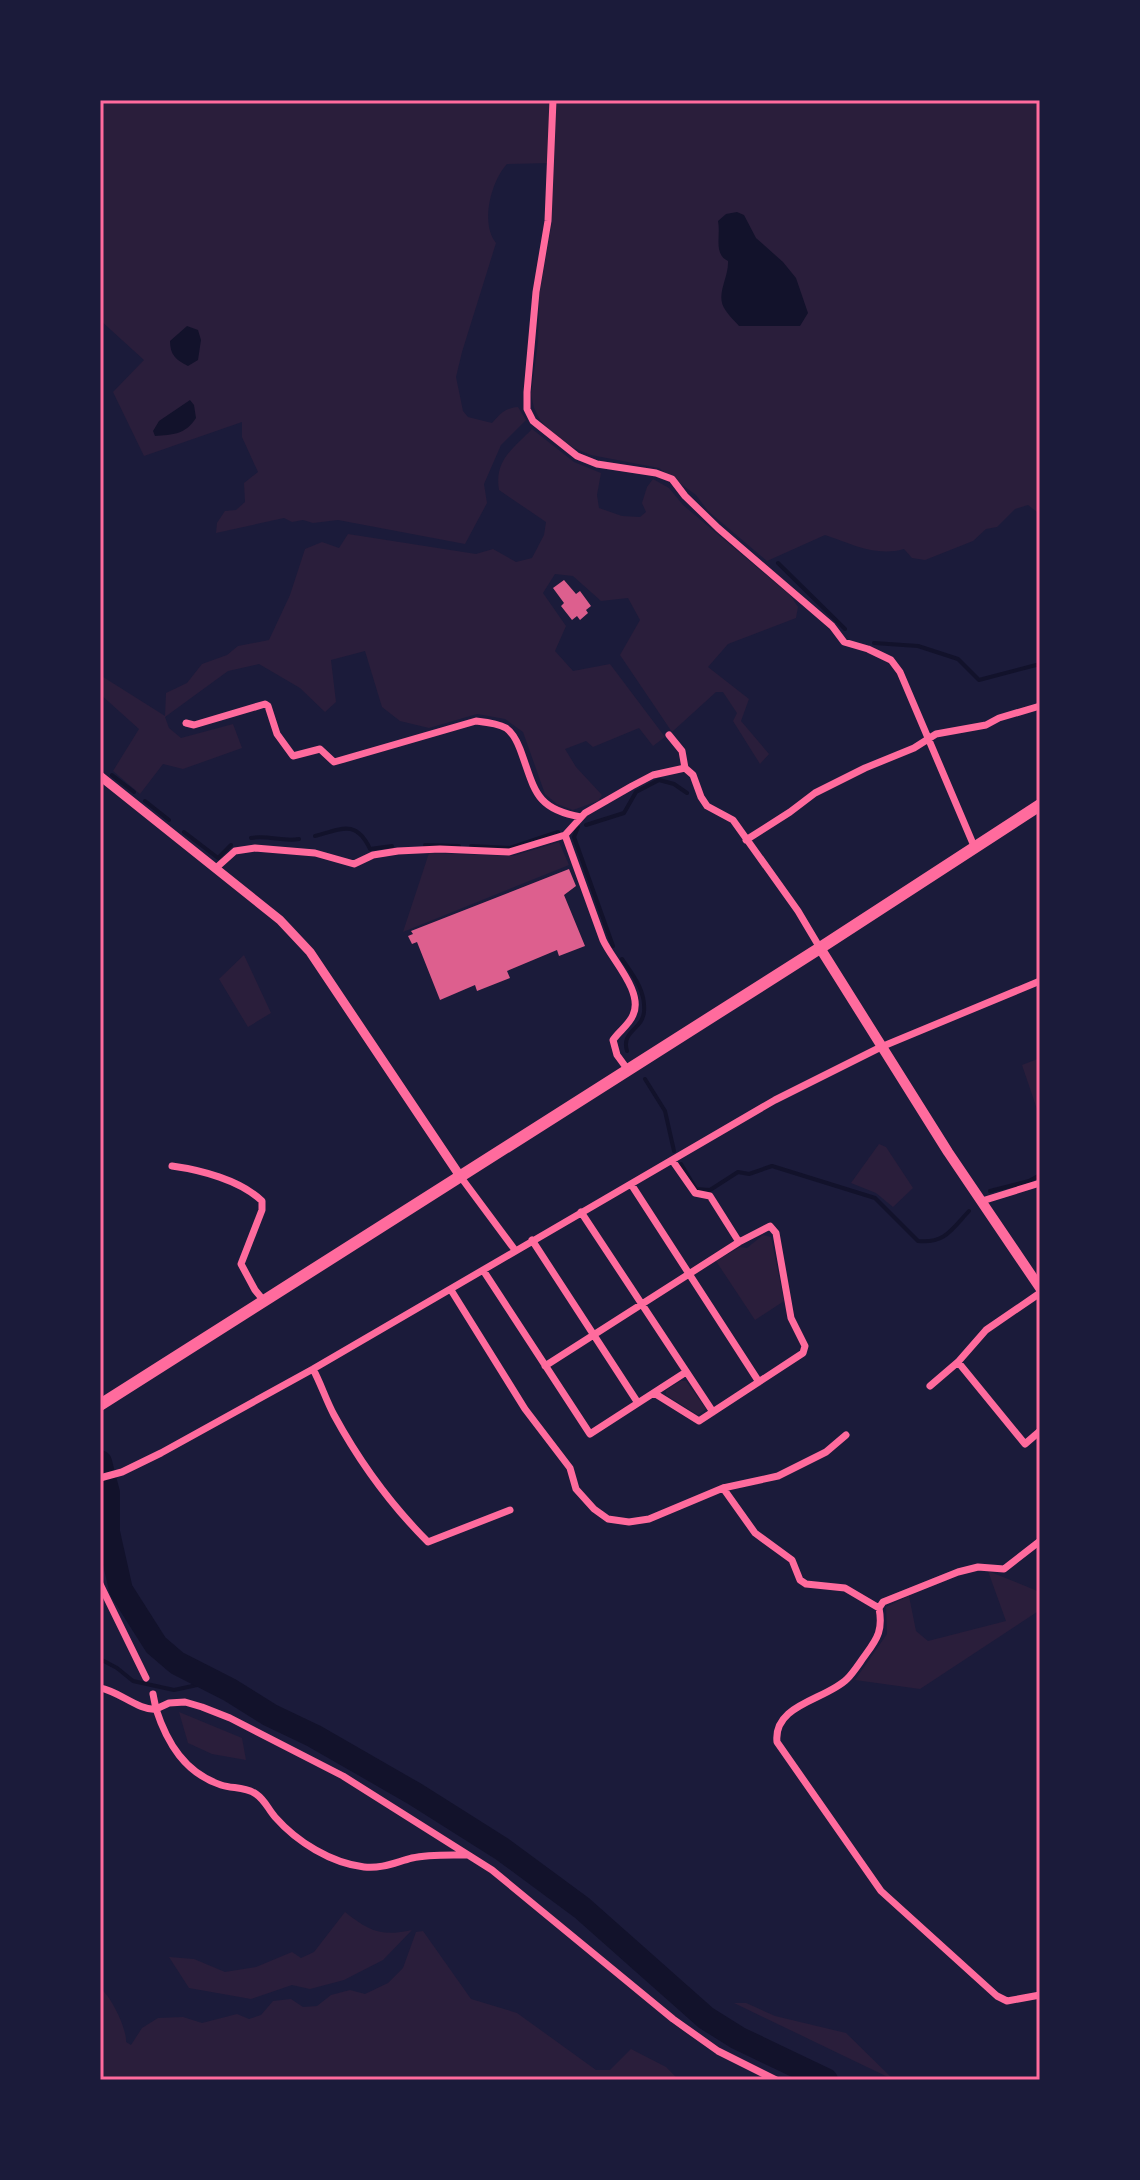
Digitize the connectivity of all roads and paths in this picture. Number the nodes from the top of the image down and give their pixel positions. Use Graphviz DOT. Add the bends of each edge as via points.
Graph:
graph roads {
  1 [pos="553,100"];
  2 [pos="1040,706"];
  3 [pos="186,723"];
  4 [pos="669,735"];
  5 [pos="929,738"];
  6 [pos="685,768"];
  7 [pos="100,776"];
  8 [pos="1040,805"];
  9 [pos="581,817"];
  10 [pos="565,835"];
  11 [pos="746,840"];
  12 [pos="974,846"];
  13 [pos="216,868"];
  14 [pos="820,948"];
  15 [pos="1040,981"];
  16 [pos="881,1047"];
  17 [pos="628,1070"];
  18 [pos="672,1160"];
  19 [pos="172,1166"];
  20 [pos="460,1176"];
  21 [pos="1040,1183"];
  22 [pos="631,1184"];
  23 [pos="982,1201"];
  24 [pos="581,1212"];
  25 [pos="532,1240"];
  26 [pos="739,1242"];
  27 [pos="515,1250"];
  28 [pos="483,1270"];
  29 [pos="689,1274"];
  30 [pos="451,1290"];
  31 [pos="1040,1290"];
  32 [pos="264,1301"];
  33 [pos="642,1304"];
  34 [pos="593,1335"];
  35 [pos="958,1362"];
  36 [pos="545,1366"];
  37 [pos="313,1369"];
  38 [pos="686,1372"];
  39 [pos="759,1382"];
  40 [pos="930,1386"];
  41 [pos="654,1393"];
  42 [pos="638,1403"];
  43 [pos="102,1404"];
  44 [pos="713,1412"];
  45 [pos="1040,1431"];
  46 [pos="846,1435"];
  47 [pos="100,1478"];
  48 [pos="723,1488"];
  49 [pos="510,1510"];
  50 [pos="1040,1541"];
  51 [pos="100,1584"];
  52 [pos="879,1608"];
  53 [pos="146,1678"];
  54 [pos="100,1688"];
  55 [pos="153,1694"];
  56 [pos="156,1709"];
  57 [pos="468,1855"];
  58 [pos="1040,1995"];
  59 [pos="776,2080"];
  1 -- 5 [label="street" via="548,221 528,381 527,409 533,421 577,456 672,479 844,642 891,660"];
  2 -- 5 [label="street"];
  3 -- 9 [label="street" via="265,704 293,756 320,749 334,762 476,721 492,723 517,740 540,799 559,814"];
  4 -- 6 [label="street" via="682,751"];
  5 -- 11 [label="street" via="815,793"];
  5 -- 12 [label="street"];
  6 -- 9 [label="street" via="653,775"];
  6 -- 11 [label="street" via="707,806 733,820"];
  7 -- 13 [label="street"];
  8 -- 12 [label="highway"];
  9 -- 10 [label="street"];
  10 -- 13 [label="street" via="509,852 398,851 354,864 315,853 255,848 235,851"];
  10 -- 17 [label="street" via="603,940 629,983 636,1007 613,1040"];
  11 -- 14 [label="street"];
  12 -- 14 [label="highway"];
  13 -- 20 [label="street" via="310,952"];
  14 -- 16 [label="main road"];
  14 -- 17 [label="highway"];
  15 -- 16 [label="street"];
  16 -- 18 [label="street"];
  16 -- 23 [label="main road"];
  17 -- 20 [label="highway"];
  18 -- 22 [label="street"];
  18 -- 26 [label="street" via="695,1193 710,1196"];
  19 -- 32 [label="street" via="197,1169 253,1192 262,1201 241,1264"];
  20 -- 27 [label="street"];
  20 -- 32 [label="highway"];
  21 -- 23 [label="street"];
  22 -- 24 [label="street"];
  22 -- 29 [label="street"];
  23 -- 31 [label="main road"];
  24 -- 25 [label="street"];
  24 -- 33 [label="street"];
  25 -- 27 [label="street"];
  25 -- 34 [label="street"];
  26 -- 29 [label="street"];
  26 -- 39 [label="street" via="770,1226 776,1233 791,1318 805,1346 803,1353"];
  27 -- 28 [label="street"];
  28 -- 30 [label="street"];
  28 -- 36 [label="street"];
  29 -- 33 [label="street"];
  29 -- 39 [label="street"];
  30 -- 37 [label="street"];
  30 -- 48 [label="street" via="525,1409 570,1468 576,1489 594,1509 608,1519 649,1519"];
  31 -- 35 [label="street" via="986,1330"];
  32 -- 43 [label="highway"];
  33 -- 34 [label="street"];
  33 -- 38 [label="street"];
  34 -- 36 [label="street"];
  34 -- 42 [label="street"];
  35 -- 40 [label="street"];
  35 -- 45 [label="street" via="1025,1444"];
  36 -- 42 [label="street" via="590,1434"];
  37 -- 47 [label="street" via="122,1472"];
  37 -- 49 [label="street" via="333,1414 376,1481 428,1542"];
  38 -- 41 [label="street"];
  38 -- 44 [label="street"];
  39 -- 44 [label="street"];
  41 -- 42 [label="street"];
  41 -- 44 [label="street" via="699,1421"];
  46 -- 48 [label="street" via="794,1470"];
  48 -- 52 [label="street" via="755,1533 792,1560 800,1580 845,1588"];
  50 -- 52 [label="street" via="1004,1569 958,1572"];
  51 -- 53 [label="street"];
  52 -- 58 [label="street" via="879,1636 846,1680 785,1717 776,1732 777,1742 881,1891 997,1996 1007,2001"];
  54 -- 56 [label="street"];
  55 -- 56 [label="street"];
  56 -- 57 [label="street" via="185,1702 230,1718 343,1776"];
  56 -- 57 [label="street" via="172,1749 199,1775 253,1792 294,1837 339,1860 380,1867 415,1857"];
  57 -- 59 [label="street" via="673,2019 718,2051"];
}
